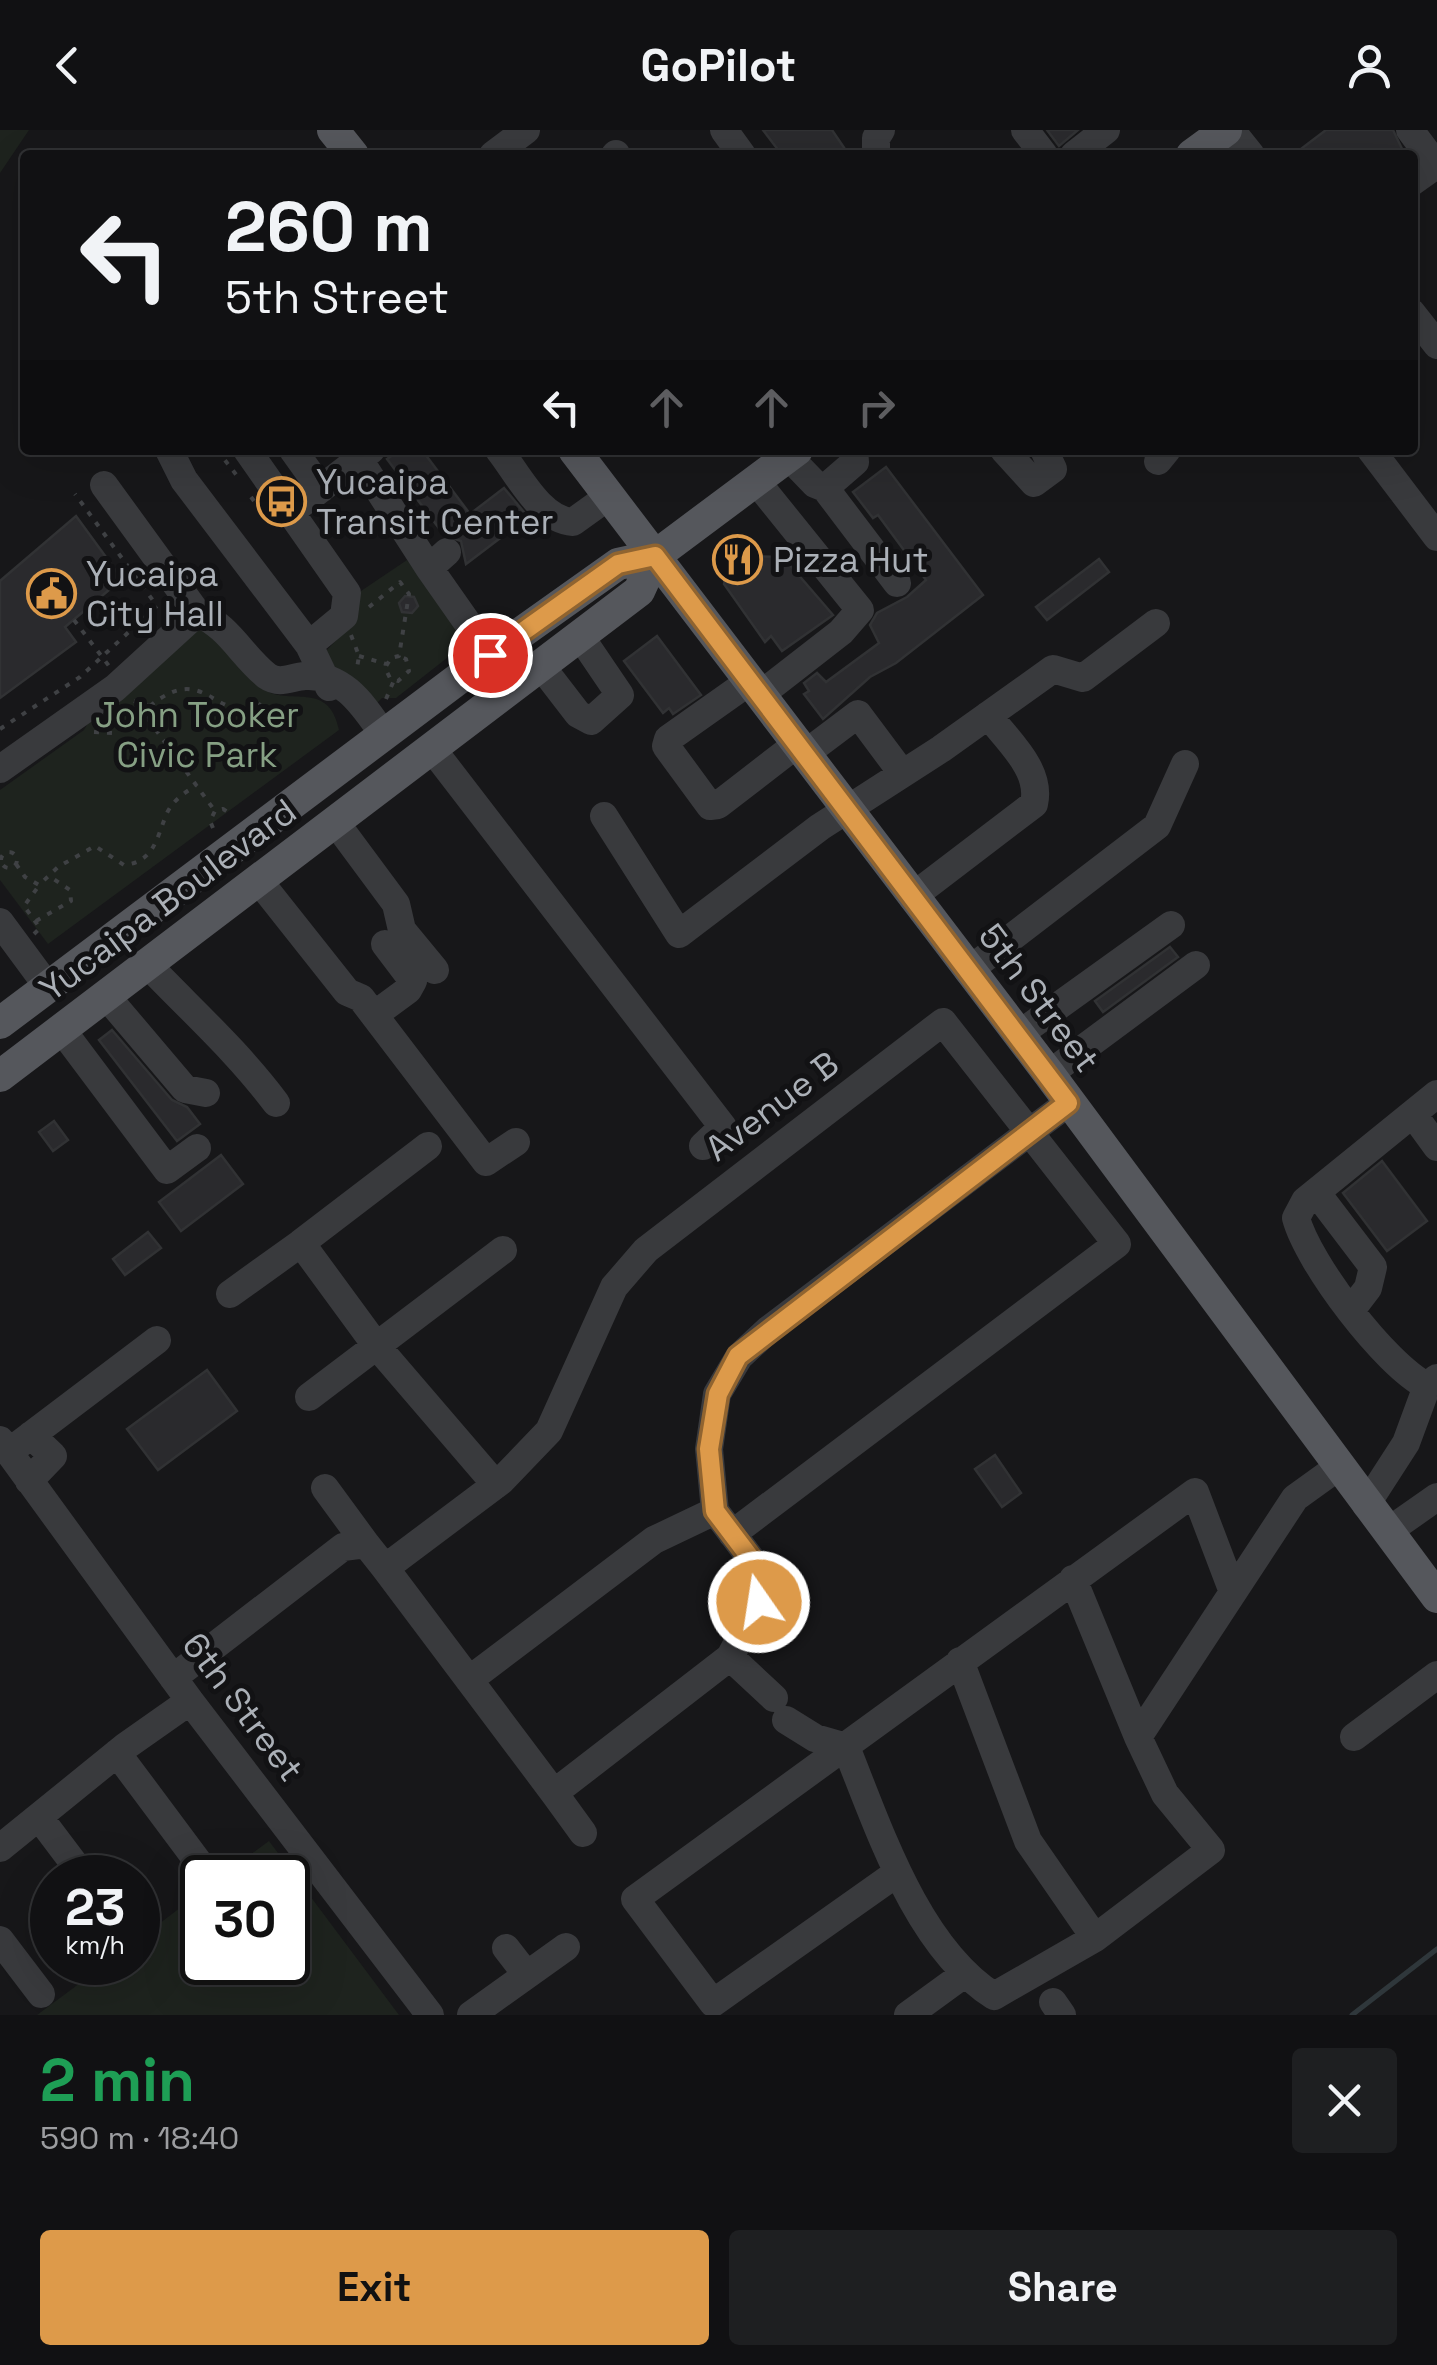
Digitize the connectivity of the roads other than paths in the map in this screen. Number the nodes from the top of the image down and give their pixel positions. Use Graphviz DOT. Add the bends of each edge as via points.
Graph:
graph roads {
  1 [pos="333,130"];
  2 [pos="526,130"];
  3 [pos="1025,130"];
  4 [pos="1106,130"];
  5 [pos="1228,130"];
  6 [pos="1410,130"];
  7 [pos="348,150"];
  8 [pos="500,150"];
  9 [pos="1040,150"];
  10 [pos="1080,150"];
  11 [pos="1199,150"];
  12 [pos="1246,150"];
  13 [pos="1436,166"];
  14 [pos="1418,321"];
  15 [pos="1437,345"];
  16 [pos="172,455"];
  17 [pos="251,455"];
  18 [pos="296,455"];
  19 [pos="359,455"];
  20 [pos="362,455"];
  21 [pos="503,455"];
  22 [pos="578,455"];
  23 [pos="789,455"];
  24 [pos="793,455"];
  25 [pos="854,455"];
  26 [pos="1009,455"];
  27 [pos="1046,455"];
  28 [pos="1375,455"];
  29 [pos="756,481"];
  30 [pos="104,484"];
  31 [pos="825,488"];
  32 [pos="322,489"];
  33 [pos="609,496"];
  34 [pos="292,512"];
  35 [pos="1437,537"];
  36 [pos="655,556"];
  37 [pos="897,583"];
  38 [pos="197,613"];
  39 [pos="1156,623"];
  40 [pos="580,636"];
  41 [pos="309,645"];
  42 [pos="490,655"];
  43 [pos="541,666"];
  44 [pos="326,679"];
  45 [pos="755,688"];
  46 [pos="988,716"];
  47 [pos="379,728"];
  48 [pos="801,749"];
  49 [pos="433,750"];
  50 [pos="1185,764"];
  51 [pos="0,769"];
  52 [pos="902,773"];
  53 [pos="847,810"];
  54 [pos="604,816"];
  55 [pos="336,823"];
  56 [pos="260,881"];
  57 [pos="912,896"];
  58 [pos="0,922"];
  59 [pos="1171,925"];
  60 [pos="385,944"];
  61 [pos="148,965"];
  62 [pos="1196,965"];
  63 [pos="435,970"];
  64 [pos="968,971"];
  65 [pos="48,987"];
  66 [pos="107,996"];
  67 [pos="374,1015"];
  68 [pos="0,1023"];
  69 [pos="62,1030"];
  70 [pos="1018,1035"];
  71 [pos="1048,1074"];
  72 [pos="0,1076"];
  73 [pos="206,1093"];
  74 [pos="1437,1094"];
  75 [pos="276,1102"];
  76 [pos="1068,1103"];
  77 [pos="1413,1114"];
  78 [pos="1030,1130"];
  79 [pos="516,1142"];
  80 [pos="428,1146"];
  81 [pos="703,1146"];
  82 [pos="1437,1146"];
  83 [pos="197,1148"];
  84 [pos="1316,1192"];
  85 [pos="302,1242"];
  86 [pos="503,1250"];
  87 [pos="230,1294"];
  88 [pos="1352,1309"];
  89 [pos="157,1340"];
  90 [pos="378,1347"];
  91 [pos="1432,1382"];
  92 [pos="309,1398"];
  93 [pos="13,1443"];
  94 [pos="1338,1468"];
  95 [pos="496,1485"];
  96 [pos="325,1488"];
  97 [pos="1437,1497"];
  98 [pos="1366,1505"];
  99 [pos="715,1511"];
  100 [pos="1387,1532"];
  101 [pos="732,1534"];
  102 [pos="366,1544"];
  103 [pos="384,1568"];
  104 [pos="1073,1580"];
  105 [pos="1233,1592"];
  106 [pos="1437,1597"];
  107 [pos="730,1657"];
  108 [pos="960,1661"];
  109 [pos="1437,1675"];
  110 [pos="469,1680"];
  111 [pos="181,1690"];
  112 [pos="1138,1737"];
  113 [pos="1354,1737"];
  114 [pos="842,1746"];
  115 [pos="118,1753"];
  116 [pos="554,1792"];
  117 [pos="39,1817"];
  118 [pos="583,1833"];
  119 [pos="0,1848"];
  120 [pos="67,1855"];
  121 [pos="194,1855"];
  122 [pos="897,1872"];
  123 [pos="1096,1938"];
  124 [pos="0,1940"];
  125 [pos="566,1947"];
  126 [pos="506,1948"];
  127 [pos="526,1975"];
  128 [pos="963,1975"];
  129 [pos="41,1994"];
  130 [pos="430,2015"];
  131 [pos="471,2015"];
  132 [pos="908,2015"];
  1 -- 7 [label="main road"];
  2 -- 8 [label="street"];
  3 -- 9 [label="street"];
  4 -- 10 [label="street"];
  5 -- 11 [label="main road"];
  5 -- 12 [label="street"];
  6 -- 13 [label="street"];
  14 -- 15 [label="street"];
  16 -- 41 [label="street"];
  17 -- 34 [label="street"];
  18 -- 32 [label="street"];
  19 -- 32 [label="street"];
  20 -- 42 [label="street" via="438,560"];
  21 -- 33 [label="street" via="560,522 573,522"];
  22 -- 33 [label="main road, 5th Street"];
  23 -- 29 [label="main road, Yucaipa Boulevard"];
  24 -- 31 [label="street"];
  25 -- 31 [label="street" via="855,462"];
  26 -- 27 [label="street" via="1034,483 1054,470"];
  28 -- 35 [label="street"];
  29 -- 36 [label="main road, Yucaipa Boulevard"];
  29 -- 45 [label="street" via="860,610 841,632"];
  30 -- 38 [label="street"];
  31 -- 37 [label="street"];
  32 -- 34 [label="street"];
  33 -- 36 [label="main road, 5th Street"];
  34 -- 41 [label="street" via="346,592 344,616"];
  36 -- 40 [label="main road, Yucaipa Boulevard" via="639,591"];
  36 -- 42 [label="main road, Yucaipa Boulevard" via="618,564"];
  36 -- 45 [label="main road, 5th Street"];
  38 -- 44 [label="street" via="215,620 272,679"];
  38 -- 51 [label="street" via="114,688"];
  39 -- 46 [label="street" via="1082,678 1053,669"];
  40 -- 43 [label="main road, Yucaipa Boulevard"];
  40 -- 43 [label="street" via="620,695 591,721"];
  41 -- 44 [label="street"];
  42 -- 47 [label="main road, Yucaipa Boulevard"];
  43 -- 49 [label="main road, Yucaipa Boulevard"];
  44 -- 47 [label="street" via="334,700"];
  45 -- 48 [label="main road, 5th Street"];
  45 -- 48 [label="street" via="668,740 710,806"];
  46 -- 52 [label="street"];
  46 -- 57 [label="street" via="1033,774 1034,804"];
  47 -- 65 [label="main road, Yucaipa Boulevard"];
  48 -- 52 [label="street" via="858,714"];
  48 -- 53 [label="main road, 5th Street"];
  49 -- 55 [label="main road, Yucaipa Boulevard"];
  49 -- 81 [label="street" via="723,1127"];
  50 -- 64 [label="street" via="1157,826"];
  52 -- 53 [label="street"];
  53 -- 54 [label="street" via="679,934"];
  53 -- 57 [label="main road, 5th Street"];
  55 -- 56 [label="main road, Yucaipa Boulevard"];
  55 -- 63 [label="street" via="396,904 402,930"];
  56 -- 61 [label="main road, Yucaipa Boulevard"];
  56 -- 67 [label="street" via="347,992"];
  57 -- 64 [label="main road, 5th Street"];
  58 -- 65 [label="street"];
  59 -- 70 [label="street"];
  60 -- 67 [label="street" via="413,981"];
  61 -- 66 [label="main road, Yucaipa Boulevard"];
  61 -- 75 [label="street" via="237,1051"];
  62 -- 71 [label="street"];
  64 -- 70 [label="main road, 5th Street"];
  65 -- 68 [label="main road, Yucaipa Boulevard"];
  66 -- 69 [label="main road, Yucaipa Boulevard"];
  66 -- 73 [label="street" via="184,1089"];
  67 -- 79 [label="street" via="486,1162"];
  69 -- 72 [label="main road, Yucaipa Boulevard"];
  69 -- 83 [label="street" via="167,1170"];
  70 -- 71 [label="main road, 5th Street"];
  71 -- 76 [label="main road, 5th Street"];
  74 -- 77 [label="street"];
  76 -- 78 [label="street"];
  76 -- 94 [label="main road, 5th Street"];
  77 -- 82 [label="street"];
  77 -- 84 [label="street"];
  78 -- 95 [label="street, Avenue B" via="943,1022 646,1250 614,1287 549,1431"];
  78 -- 99 [label="street" via="738,1356 718,1394 709,1449"];
  78 -- 101 [label="street" via="1117,1244"];
  80 -- 85 [label="street"];
  84 -- 88 [label="street" via="1296,1218 1302,1238"];
  84 -- 88 [label="street" via="1373,1267"];
  85 -- 87 [label="street"];
  85 -- 90 [label="street"];
  86 -- 90 [label="street"];
  88 -- 91 [label="street" via="1406,1376"];
  89 -- 93 [label="street"];
  90 -- 92 [label="street"];
  90 -- 95 [label="street"];
  91 -- 98 [label="street" via="1406,1442"];
  93 -- 111 [label="street, 6th Street" via="29,1480"];
  94 -- 98 [label="main road, 5th Street"];
  94 -- 105 [label="street" via="1294,1498"];
  95 -- 103 [label="street, Avenue B"];
  96 -- 102 [label="street"];
  97 -- 100 [label="street"];
  98 -- 100 [label="main road, 5th Street"];
  99 -- 101 [label="street"];
  99 -- 110 [label="street" via="654,1540"];
  100 -- 106 [label="main road, 5th Street"];
  101 -- 107 [label="street" via="755,1564 759,1602"];
  102 -- 103 [label="street"];
  102 -- 111 [label="street" via="343,1547"];
  103 -- 110 [label="street"];
  104 -- 105 [label="street" via="1195,1492"];
  104 -- 108 [label="street"];
  104 -- 112 [label="street"];
  105 -- 112 [label="street"];
  107 -- 114 [label="street" via="815,1738"];
  107 -- 116 [label="street"];
  108 -- 114 [label="street"];
  108 -- 123 [label="street" via="1028,1841"];
  109 -- 113 [label="street"];
  110 -- 116 [label="street"];
  111 -- 115 [label="street" via="152,1728"];
  111 -- 130 [label="street, 6th Street"];
  112 -- 123 [label="street" via="1166,1794 1210,1850"];
  114 -- 122 [label="street"];
  114 -- 122 [label="street" via="635,1899 713,2003"];
  115 -- 117 [label="street"];
  115 -- 121 [label="street"];
  116 -- 118 [label="street"];
  117 -- 119 [label="street"];
  117 -- 120 [label="street"];
  122 -- 128 [label="street"];
  123 -- 128 [label="street" via="994,1996"];
  124 -- 129 [label="street"];
  125 -- 127 [label="street"];
  126 -- 127 [label="street"];
  127 -- 131 [label="street"];
  128 -- 132 [label="street"];
}
